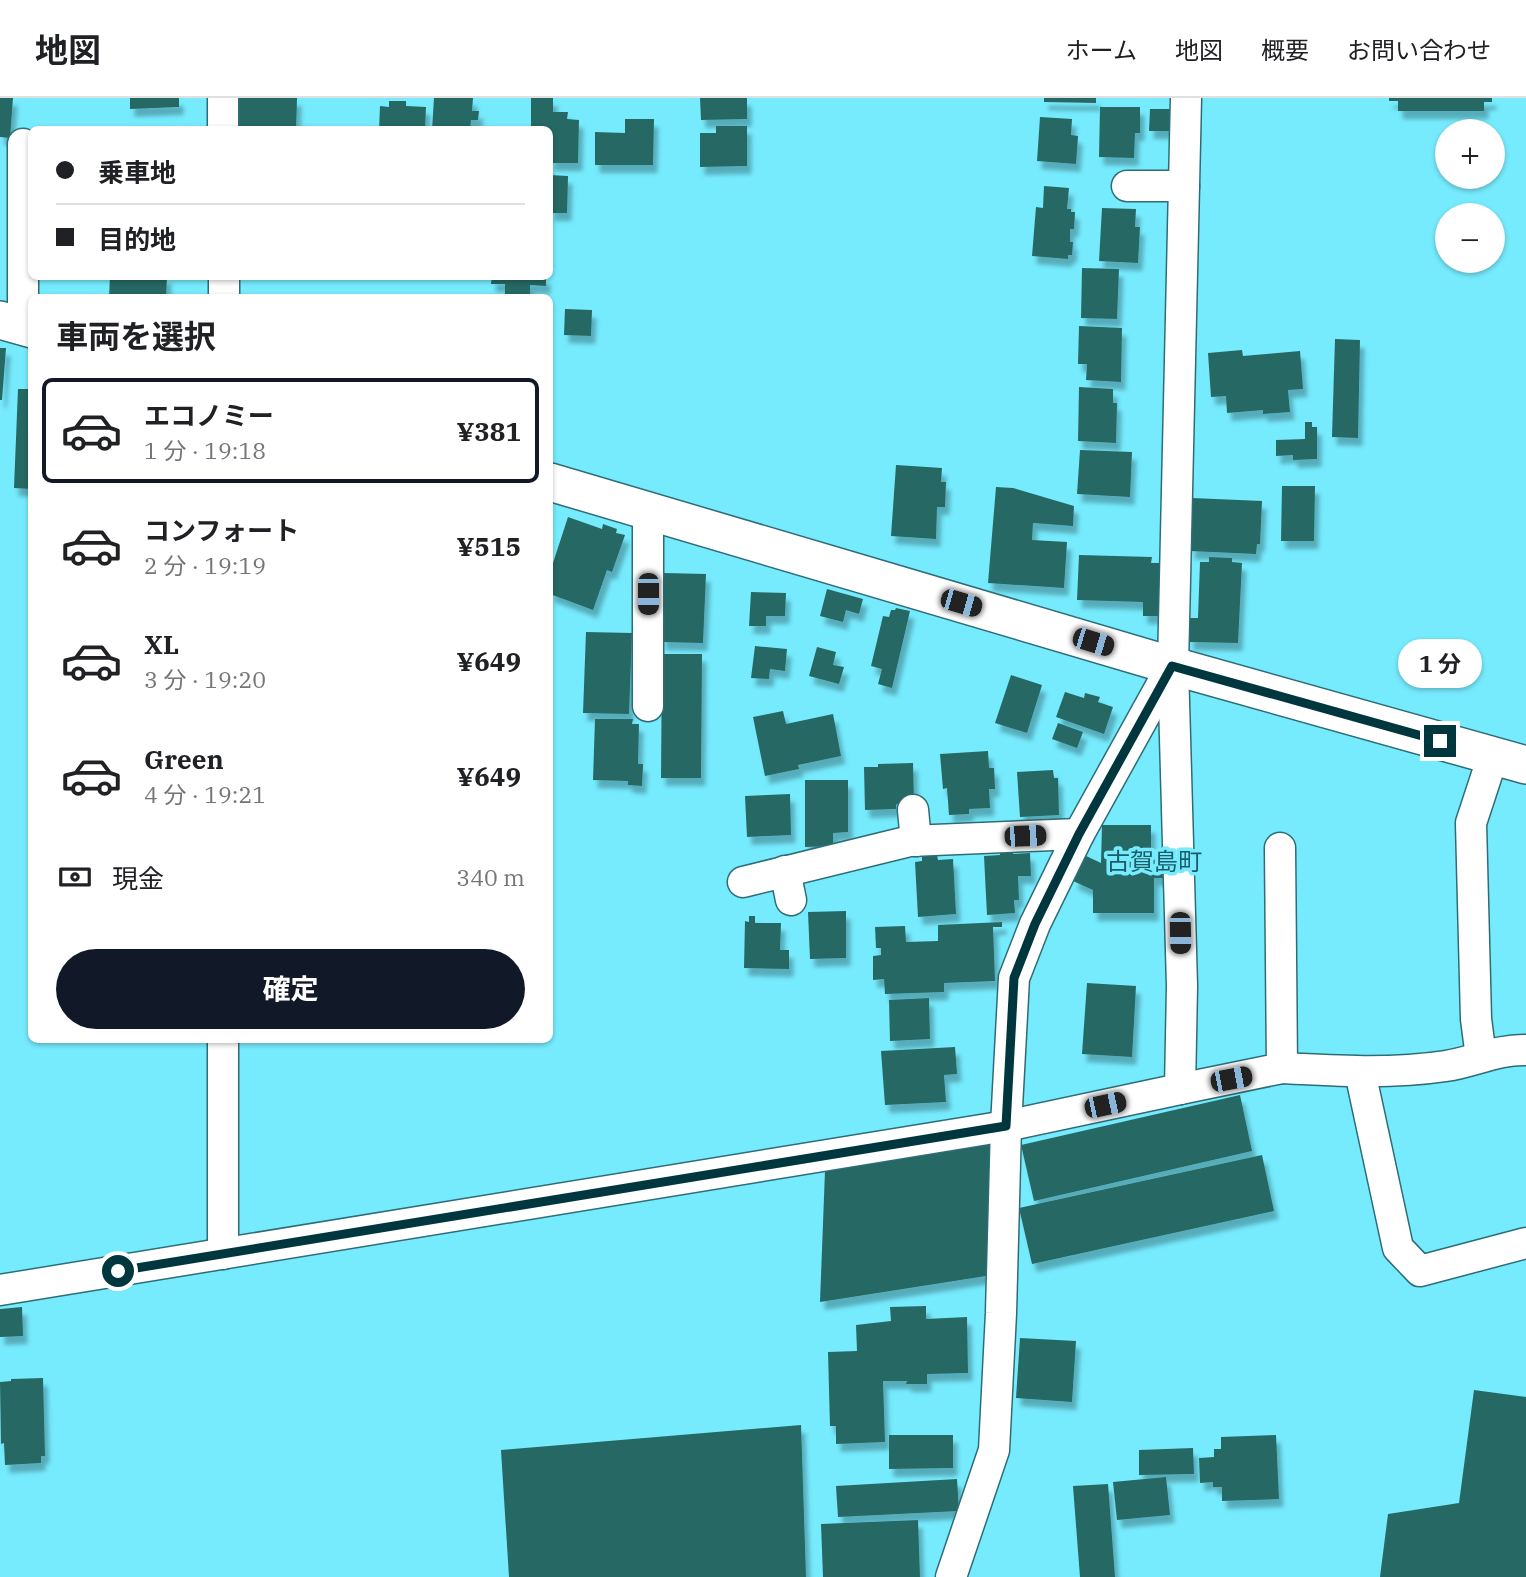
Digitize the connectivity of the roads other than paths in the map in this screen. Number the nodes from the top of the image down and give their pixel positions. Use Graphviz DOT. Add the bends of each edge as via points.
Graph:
graph roads {
  1 [pos="223,98"];
  2 [pos="1186,98"];
  3 [pos="223,126"];
  4 [pos="23,144"];
  5 [pos="1127,186"];
  6 [pos="1184,186"];
  7 [pos="18,325"];
  8 [pos="553,483"];
  9 [pos="648,511"];
  10 [pos="1172,666"];
  11 [pos="648,706"];
  12 [pos="1510,760"];
  13 [pos="913,810"];
  14 [pos="1079,834"];
  15 [pos="916,841"];
  16 [pos="1280,848"];
  17 [pos="743,882"];
  18 [pos="223,1043"];
  19 [pos="1526,1050"];
  20 [pos="1481,1057"];
  21 [pos="1282,1068"];
  22 [pos="1360,1072"];
  23 [pos="1180,1089"];
  24 [pos="1006,1126"];
  25 [pos="1526,1243"];
  26 [pos="223,1254"];
  27 [pos="0,1290"];
  28 [pos="951,1577"];
  1 -- 3 [label="street"];
  2 -- 6 [label="street"];
  4 -- 7 [label="street"];
  5 -- 6 [label="street"];
  6 -- 10 [label="street"];
  8 -- 9 [label="street"];
  9 -- 10 [label="street"];
  9 -- 11 [label="street"];
  10 -- 12 [label="street"];
  10 -- 14 [label="street"];
  10 -- 23 [label="street" via="1182,986"];
  12 -- 20 [label="street" via="1471,823"];
  13 -- 15 [label="street"];
  14 -- 15 [label="street"];
  14 -- 24 [label="street" via="1014,978"];
  15 -- 17 [label="street" via="788,886"];
  16 -- 21 [label="street"];
  18 -- 26 [label="street"];
  19 -- 20 [label="street"];
  20 -- 22 [label="street" via="1447,1066"];
  21 -- 22 [label="street"];
  21 -- 23 [label="street"];
  22 -- 25 [label="street" via="1398,1248 1420,1271"];
  23 -- 24 [label="street"];
  24 -- 26 [label="street"];
  24 -- 28 [label="street" via="994,1450"];
  26 -- 27 [label="street"];
}
